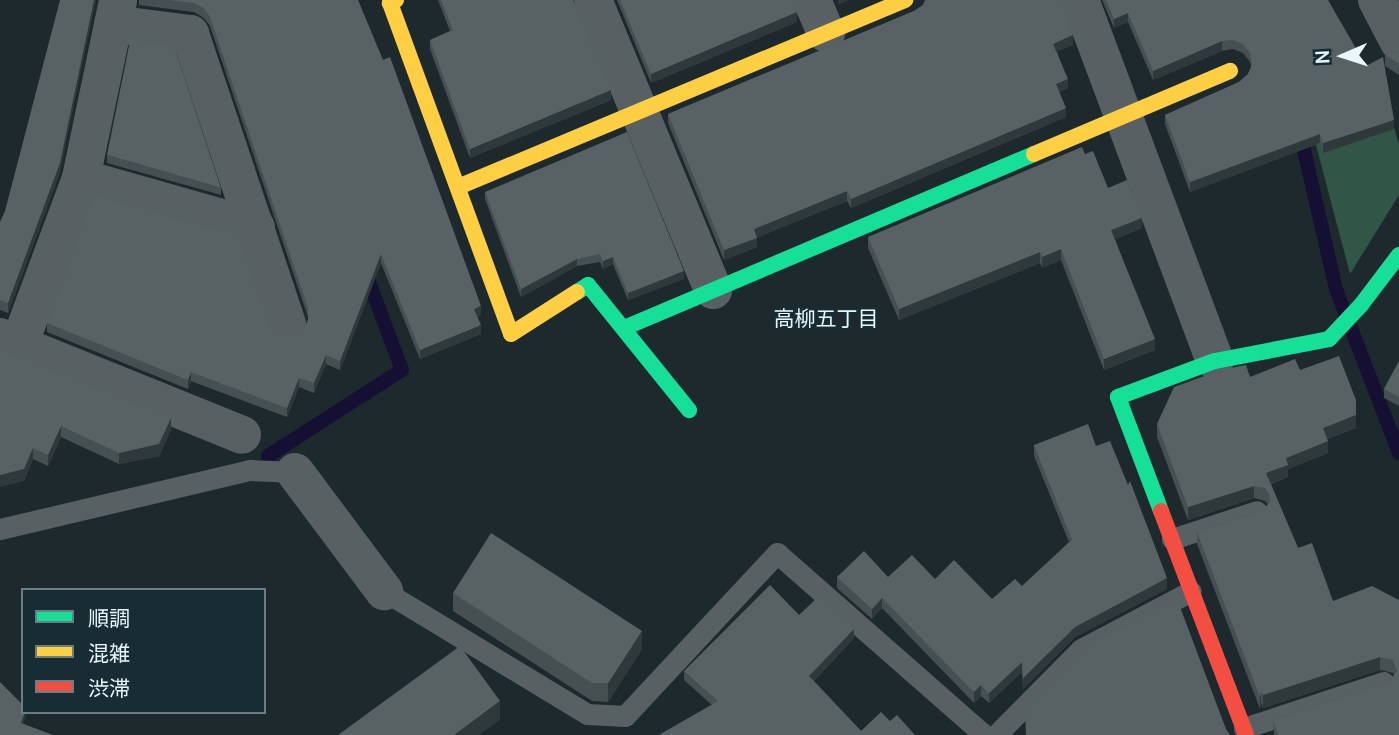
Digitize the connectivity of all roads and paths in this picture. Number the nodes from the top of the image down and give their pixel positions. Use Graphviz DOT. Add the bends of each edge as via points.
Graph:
graph roads {
  1 [pos="396,0"];
  2 [pos="593,0"];
  3 [pos="906,0"];
  4 [pos="1080,0"];
  5 [pos="1377,0"];
  6 [pos="116,12"];
  7 [pos="819,17"];
  8 [pos="1399,43"];
  9 [pos="1230,71"];
  10 [pos="640,110"];
  11 [pos="1124,116"];
  12 [pos="81,178"];
  13 [pos="458,187"];
  14 [pos="256,228"];
  15 [pos="1399,255"];
  16 [pos="713,289"];
  17 [pos="287,324"];
  18 [pos="624,328"];
  19 [pos="9,341"];
  20 [pos="1215,361"];
  21 [pos="690,410"];
  22 [pos="242,435"];
  23 [pos="295,472"];
  24 [pos="1257,511"];
  25 [pos="0,529"];
  26 [pos="1172,539"];
  27 [pos="384,591"];
  28 [pos="1191,591"];
  29 [pos="1384,682"];
  30 [pos="585,725"];
  31 [pos="1245,732"];
  32 [pos="984,735"];
  33 [pos="996,735"];
  1 -- 13 [label="street" via="390,3"];
  2 -- 10 [label="street"];
  3 -- 7 [label="street"];
  4 -- 11 [label="street"];
  5 -- 8 [label="street"];
  6 -- 12 [label="street"];
  6 -- 14 [label="street" via="190,34"];
  7 -- 10 [label="street"];
  9 -- 11 [label="street"];
  10 -- 13 [label="street"];
  10 -- 16 [label="street"];
  11 -- 16 [label="street"];
  11 -- 20 [label="street"];
  12 -- 14 [label="street"];
  12 -- 19 [label="street"];
  13 -- 18 [label="street" via="511,334 588,285"];
  14 -- 17 [label="street"];
  15 -- 20 [label="street" via="1329,339"];
  16 -- 18 [label="street"];
  18 -- 21 [label="street"];
  19 -- 22 [label="street"];
  20 -- 26 [label="street" via="1118,397"];
  23 -- 25 [label="lane" via="250,470"];
  23 -- 27 [label="street"];
  24 -- 26 [label="lane"];
  26 -- 28 [label="street"];
  27 -- 30 [label="lane"];
  28 -- 31 [label="street"];
  28 -- 33 [label="lane" via="1081,649"];
  29 -- 31 [label="lane"];
  30 -- 32 [label="lane" via="625,716 777,554"];
}
